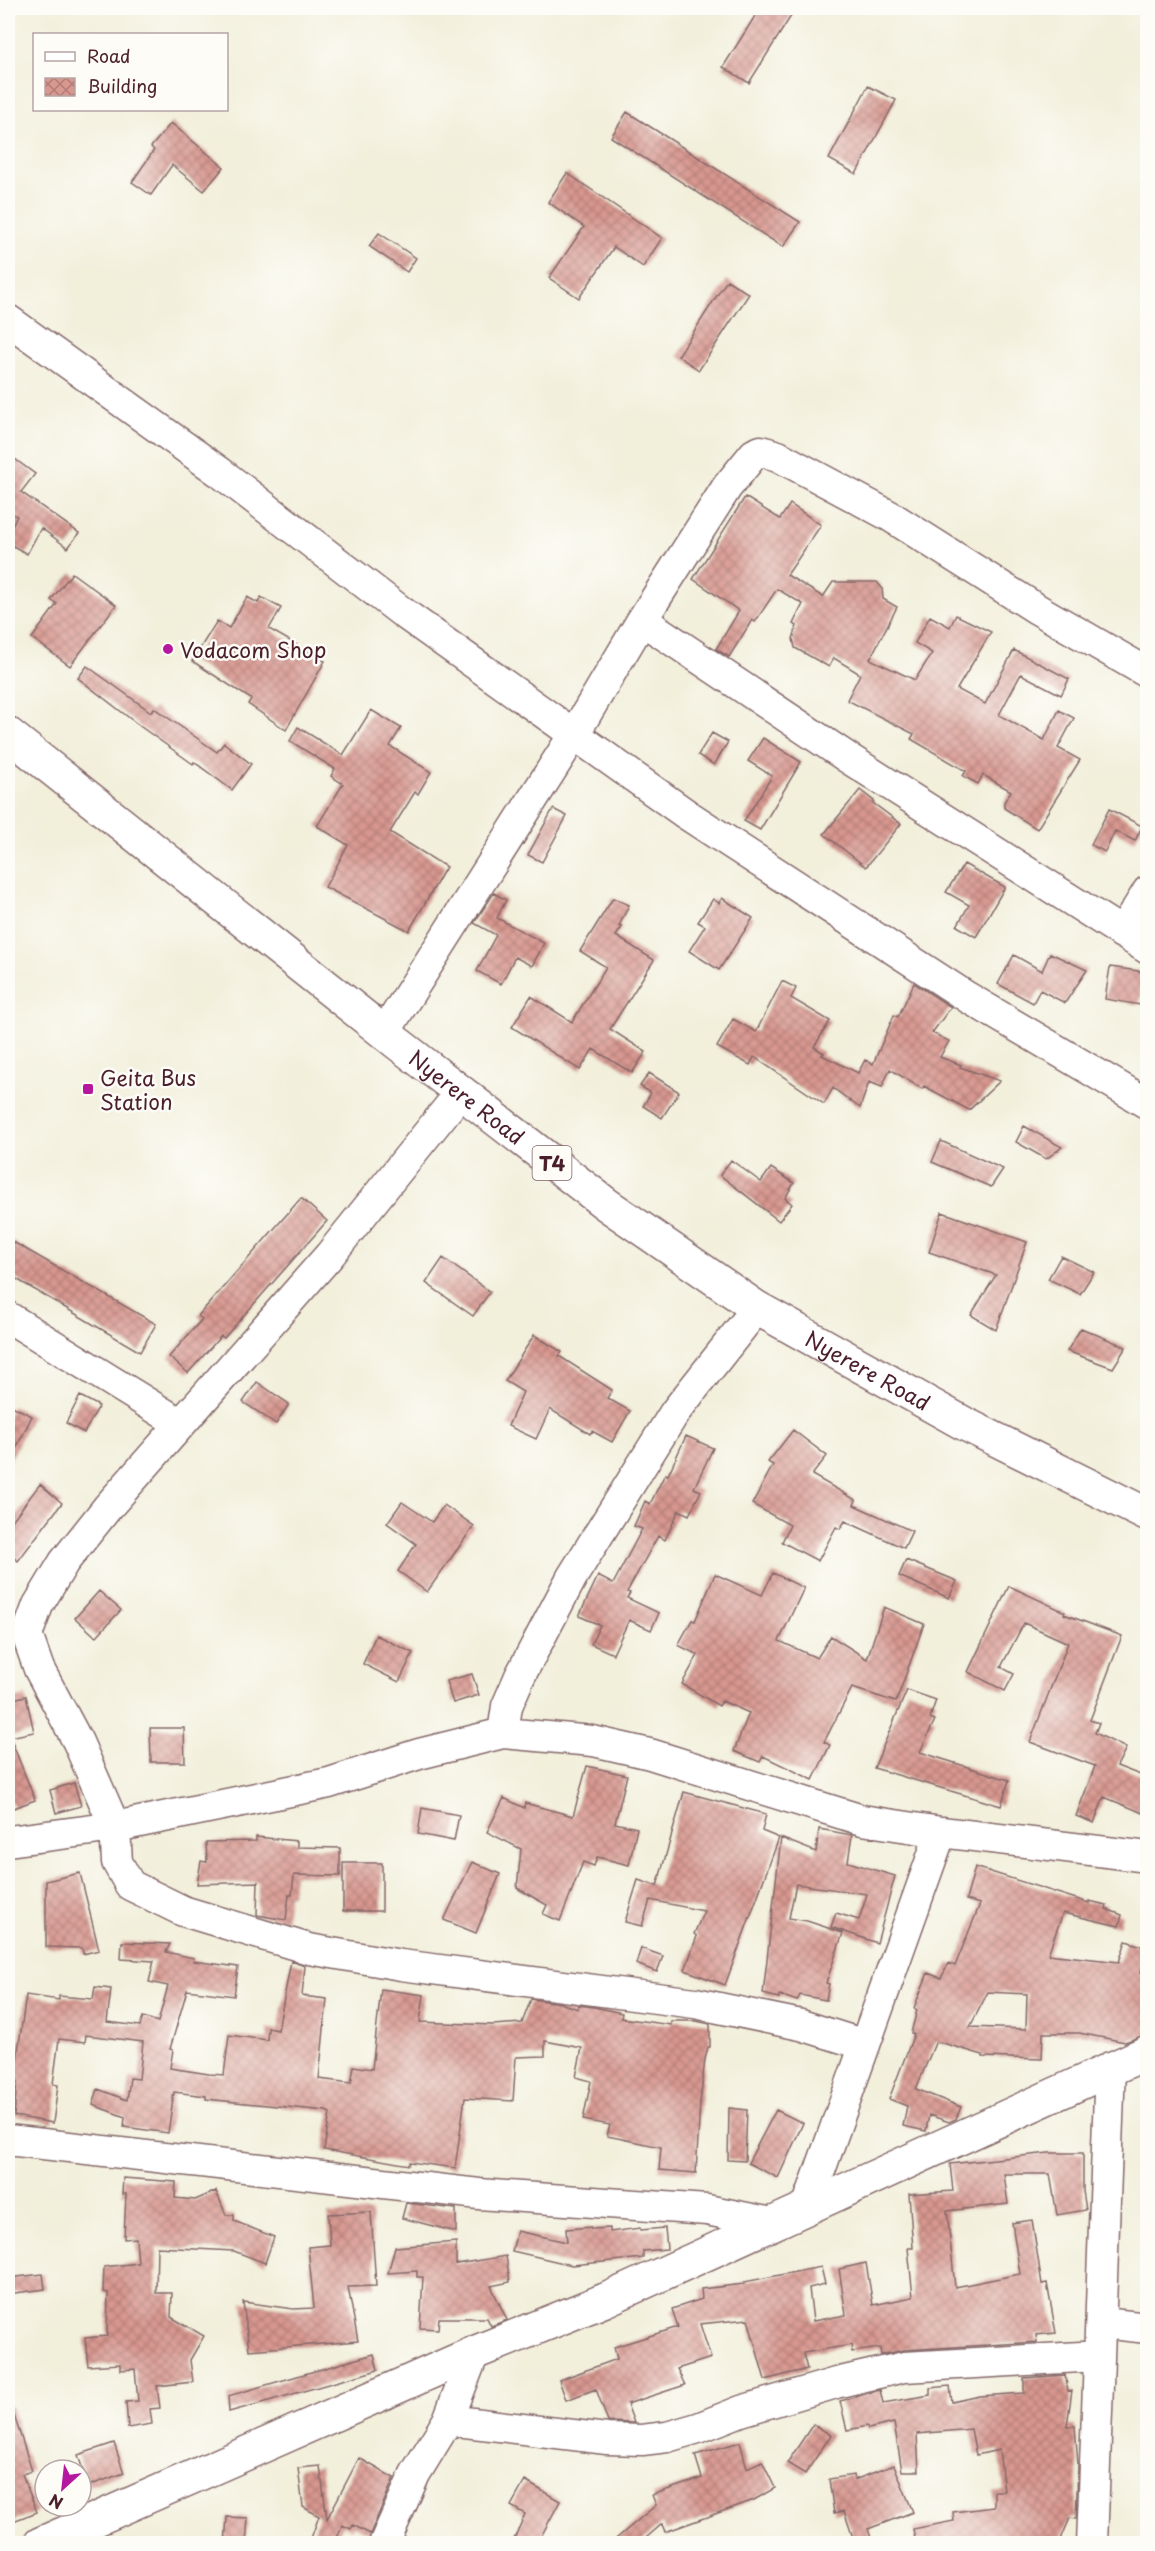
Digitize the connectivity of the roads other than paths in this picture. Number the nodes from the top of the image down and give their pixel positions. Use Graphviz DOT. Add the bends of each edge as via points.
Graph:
graph roads {
  1 [pos="8,320"];
  2 [pos="642,620"];
  3 [pos="1148,673"];
  4 [pos="8,734"];
  5 [pos="573,736"];
  6 [pos="1148,891"];
  7 [pos="1122,933"];
  8 [pos="1148,949"];
  9 [pos="386,1032"];
  10 [pos="461,1092"];
  11 [pos="1148,1104"];
  12 [pos="757,1308"];
  13 [pos="8,1317"];
  14 [pos="181,1424"];
  15 [pos="1148,1515"];
  16 [pos="17,1636"];
  17 [pos="503,1733"];
  18 [pos="115,1827"];
  19 [pos="941,1832"];
  20 [pos="8,1842"];
  21 [pos="1148,1857"];
  22 [pos="865,2044"];
  23 [pos="1148,2052"];
  24 [pos="1110,2067"];
  25 [pos="8,2140"];
  26 [pos="807,2207"];
  27 [pos="772,2223"];
  28 [pos="1101,2323"];
  29 [pos="1148,2328"];
  30 [pos="474,2353"];
  31 [pos="1099,2356"];
  32 [pos="448,2420"];
  33 [pos="40,2544"];
  34 [pos="384,2544"];
  35 [pos="1092,2544"];
  1 -- 5 [label="street" via="221,473 402,612"];
  2 -- 3 [label="street" via="727,487 747,459 761,451 778,456 890,516 1037,609"];
  2 -- 5 [label="street"];
  2 -- 7 [label="street" via="848,758"];
  4 -- 9 [label="main road, Nyerere Road / T4"];
  5 -- 9 [label="street"];
  5 -- 11 [label="street" via="967,997"];
  6 -- 7 [label="street"];
  7 -- 8 [label="street"];
  9 -- 10 [label="main road, Nyerere Road / T4"];
  10 -- 12 [label="main road, Nyerere Road / T4" via="606,1204"];
  10 -- 14 [label="street" via="329,1256"];
  12 -- 15 [label="main road, Nyerere Road / T4" via="963,1424"];
  12 -- 17 [label="street" via="675,1413 572,1577 520,1676 507,1706"];
  13 -- 14 [label="street"];
  14 -- 16 [label="street" via="64,1562"];
  16 -- 18 [label="street" via="78,1742"];
  17 -- 18 [label="street" via="419,1754 329,1783"];
  17 -- 19 [label="street" via="593,1741 650,1754 862,1820"];
  18 -- 20 [label="street"];
  18 -- 22 [label="street" via="117,1862 130,1885 183,1911 309,1949 401,1965 695,2003 801,2025"];
  19 -- 21 [label="street"];
  19 -- 22 [label="street"];
  22 -- 26 [label="street"];
  23 -- 24 [label="main road"];
  24 -- 26 [label="main road"];
  24 -- 28 [label="street"];
  25 -- 27 [label="street" via="479,2194 707,2210"];
  26 -- 27 [label="main road"];
  27 -- 30 [label="main road" via="605,2301"];
  28 -- 29 [label="street"];
  28 -- 31 [label="street"];
  30 -- 32 [label="street"];
  30 -- 33 [label="main road"];
  31 -- 32 [label="street" via="904,2367 741,2411 698,2428 642,2440"];
  31 -- 35 [label="street"];
  32 -- 34 [label="street" via="415,2474"];
}
